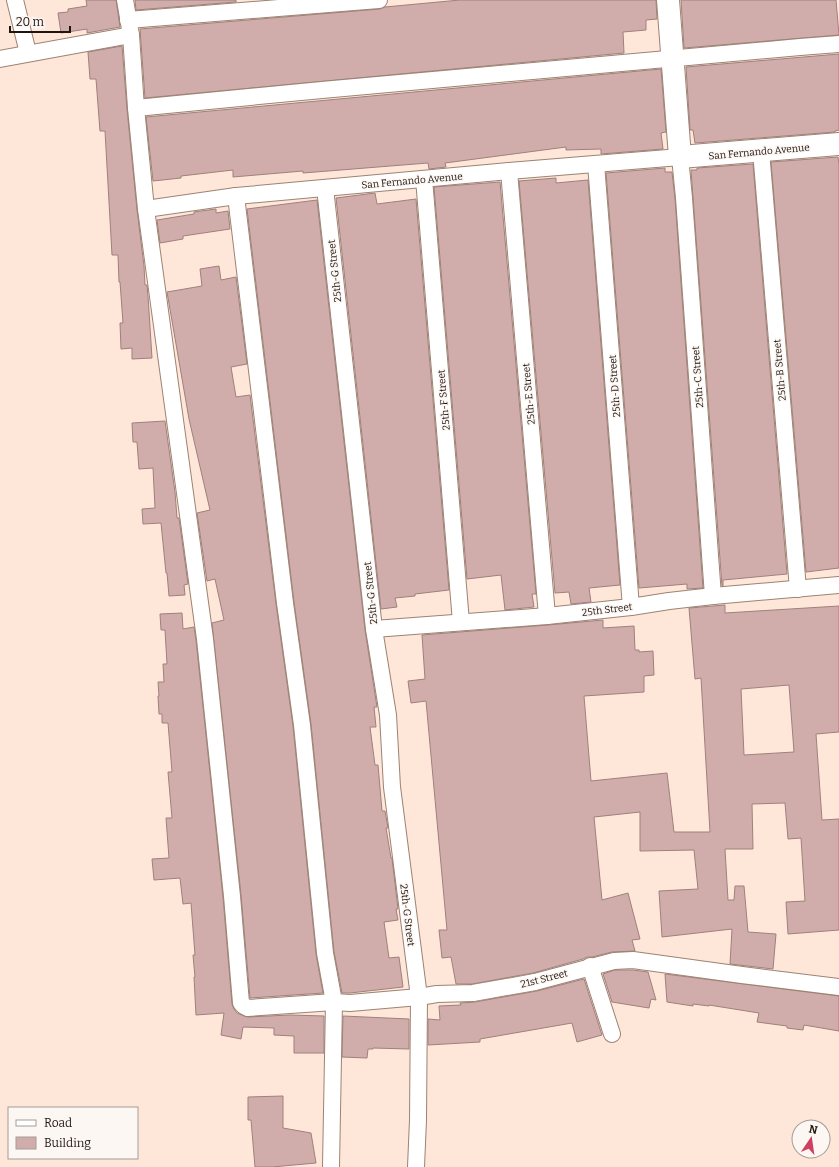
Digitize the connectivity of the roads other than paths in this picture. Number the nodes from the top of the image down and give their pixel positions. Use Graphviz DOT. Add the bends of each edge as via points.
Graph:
graph roads {
  1 [pos="15,0"];
  2 [pos="125,0"];
  3 [pos="379,0"];
  4 [pos="668,0"];
  5 [pos="130,27"];
  6 [pos="839,44"];
  7 [pos="28,53"];
  8 [pos="0,59"];
  9 [pos="672,59"];
  10 [pos="136,108"];
  11 [pos="839,144"];
  12 [pos="761,151"];
  13 [pos="680,157"];
  14 [pos="596,164"];
  15 [pos="509,171"];
  16 [pos="424,178"];
  17 [pos="325,188"];
  18 [pos="236,196"];
  19 [pos="146,209"];
  20 [pos="839,586"];
  21 [pos="798,589"];
  22 [pos="713,596"];
  23 [pos="631,607"];
  24 [pos="547,616"];
  25 [pos="461,622"];
  26 [pos="374,629"];
  27 [pos="590,966"];
  28 [pos="839,987"];
  29 [pos="419,997"];
  30 [pos="334,1002"];
  31 [pos="612,1034"];
  32 [pos="331,1167"];
  33 [pos="416,1167"];
  1 -- 7 [label="street"];
  2 -- 5 [label="street"];
  3 -- 5 [label="street"];
  4 -- 9 [label="main road"];
  5 -- 7 [label="street"];
  5 -- 10 [label="street"];
  6 -- 9 [label="street"];
  7 -- 8 [label="street"];
  9 -- 10 [label="street"];
  9 -- 13 [label="main road"];
  10 -- 19 [label="street"];
  11 -- 12 [label="main road, San Fernando Avenue"];
  12 -- 13 [label="main road, San Fernando Avenue"];
  12 -- 21 [label="street, 25th-B Street"];
  13 -- 14 [label="street, San Fernando Avenue"];
  13 -- 22 [label="street, 25th-C Street"];
  14 -- 15 [label="street, San Fernando Avenue"];
  14 -- 23 [label="street, 25th-D Street"];
  15 -- 16 [label="street, San Fernando Avenue"];
  15 -- 24 [label="street, 25th-E Street"];
  16 -- 17 [label="street, San Fernando Avenue"];
  16 -- 25 [label="street, 25th-F Street"];
  17 -- 18 [label="street, San Fernando Avenue"];
  17 -- 26 [label="street, 25th-G Street"];
  18 -- 19 [label="street, San Fernando Avenue"];
  18 -- 30 [label="street" via="302,725 325,953"];
  19 -- 30 [label="street, 21st Street" via="205,639 241,1003 248,1008"];
  20 -- 21 [label="street, 25th Street"];
  21 -- 22 [label="street, 25th Street"];
  22 -- 23 [label="street, 25th Street"];
  23 -- 24 [label="street, 25th Street"];
  24 -- 25 [label="street, 25th Street"];
  25 -- 26 [label="street, 25th Street"];
  26 -- 29 [label="street, 25th-G Street" via="388,715 392,787"];
  27 -- 28 [label="street, 21st Street" via="614,960 633,960"];
  27 -- 29 [label="street, 21st Street" via="534,982 473,993"];
  27 -- 31 [label="street"];
  29 -- 30 [label="street, 21st Street"];
  29 -- 33 [label="street, 25th-G Street"];
  30 -- 32 [label="street"];
}
